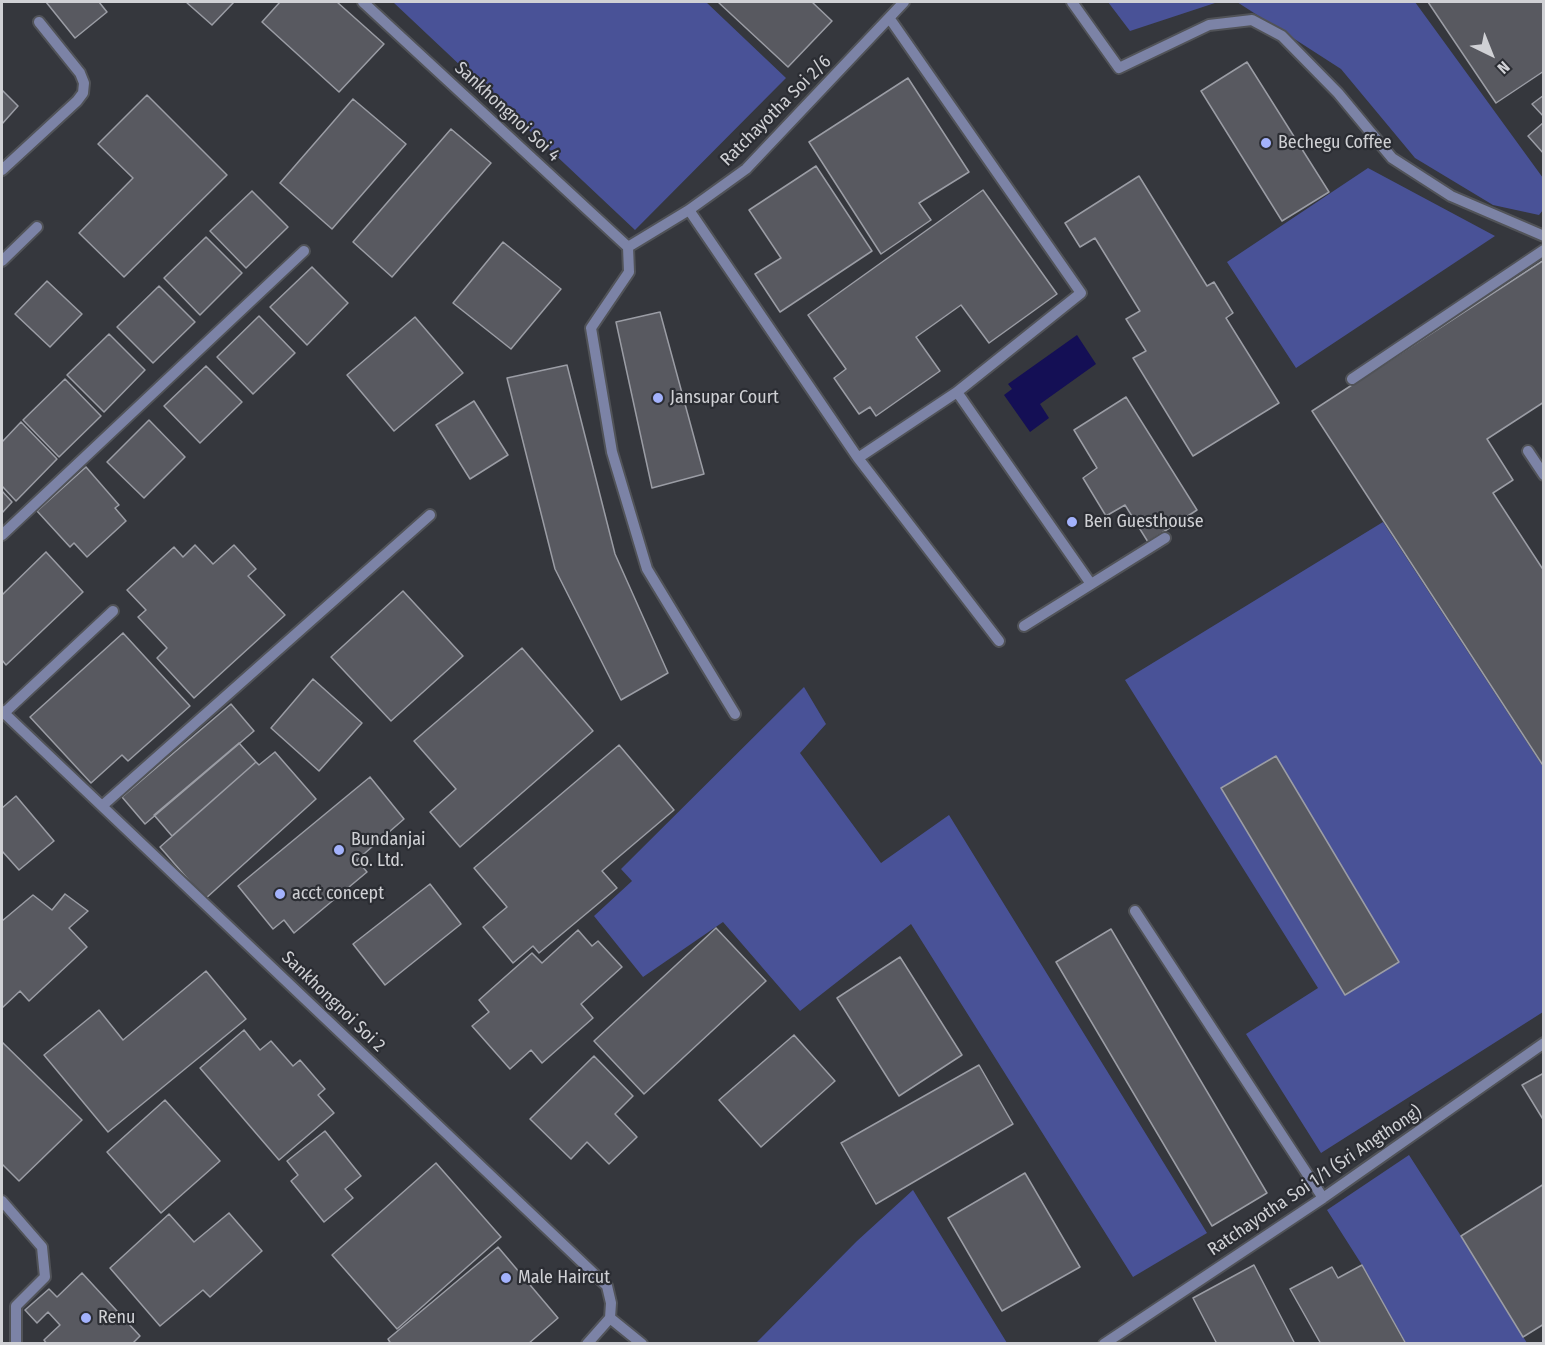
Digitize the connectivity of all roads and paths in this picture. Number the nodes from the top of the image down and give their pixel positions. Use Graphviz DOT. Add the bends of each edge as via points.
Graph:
graph roads {
  1 [pos="363,2"];
  2 [pos="904,2"];
  3 [pos="1072,2"];
  4 [pos="890,19"];
  5 [pos="39,22"];
  6 [pos="2,170"];
  7 [pos="689,210"];
  8 [pos="37,227"];
  9 [pos="1544,236"];
  10 [pos="628,247"];
  11 [pos="1544,250"];
  12 [pos="303,251"];
  13 [pos="2,261"];
  14 [pos="1352,379"];
  15 [pos="957,392"];
  16 [pos="1528,451"];
  17 [pos="858,458"];
  18 [pos="1544,475"];
  19 [pos="430,514"];
  20 [pos="2,535"];
  21 [pos="1165,538"];
  22 [pos="1091,584"];
  23 [pos="113,611"];
  24 [pos="1024,626"];
  25 [pos="999,641"];
  26 [pos="3,712"];
  27 [pos="735,714"];
  28 [pos="102,806"];
  29 [pos="1135,911"];
  30 [pos="1544,1043"];
  31 [pos="1323,1198"];
  32 [pos="2,1201"];
  33 [pos="610,1318"];
  34 [pos="15,1344"];
  35 [pos="588,1344"];
  36 [pos="642,1344"];
  37 [pos="1104,1344"];
  1 -- 10 [label="street, Sankhongnoi Soi 4"];
  2 -- 4 [label="street, Ratchayotha Soi 2/6"];
  3 -- 9 [label="street" via="1119,68 1209,26 1252,20 1282,36 1338,93 1392,158 1451,196"];
  4 -- 7 [label="street, Ratchayotha Soi 2/6" via="746,169"];
  4 -- 15 [label="street" via="1081,293"];
  5 -- 6 [label="street" via="80,73 83,93"];
  7 -- 10 [label="street, Ratchayotha Soi 2/6"];
  7 -- 17 [label="street"];
  8 -- 13 [label="street"];
  10 -- 27 [label="street" via="629,272 591,328 612,452 647,569"];
  11 -- 14 [label="street"];
  12 -- 20 [label="street"];
  15 -- 17 [label="street"];
  15 -- 22 [label="street"];
  16 -- 18 [label="street"];
  17 -- 25 [label="street"];
  19 -- 28 [label="street"];
  21 -- 22 [label="street"];
  22 -- 24 [label="street"];
  23 -- 26 [label="street"];
  26 -- 28 [label="street, Sankhongnoi Soi 2"];
  28 -- 33 [label="street, Sankhongnoi Soi 2" via="607,1286"];
  29 -- 31 [label="street"];
  30 -- 31 [label="street, Ratchayotha Soi 1/1 (Sri Angthong)"];
  31 -- 37 [label="street, Ratchayotha Soi 1/1 (Sri Angthong)"];
  32 -- 34 [label="street" via="42,1248 45,1277 16,1306"];
  33 -- 35 [label="street"];
  33 -- 36 [label="street"];
}
